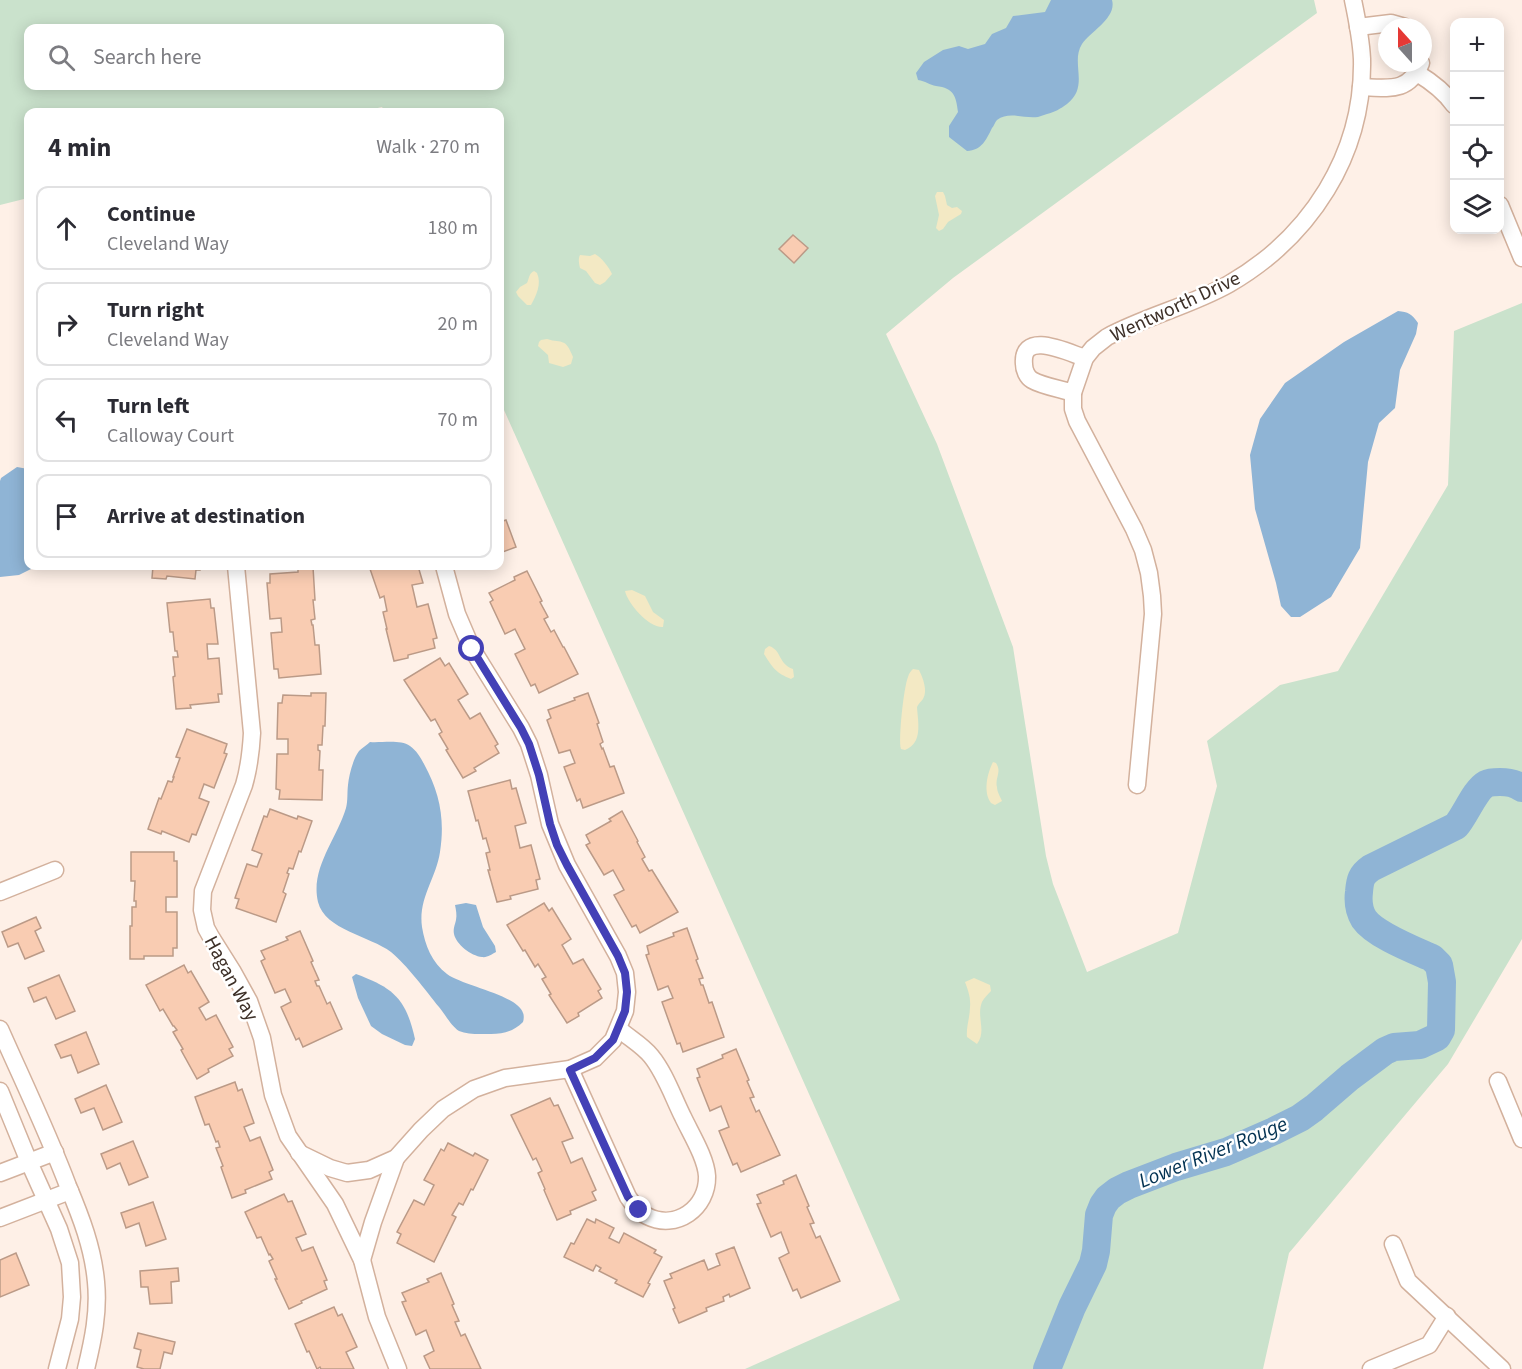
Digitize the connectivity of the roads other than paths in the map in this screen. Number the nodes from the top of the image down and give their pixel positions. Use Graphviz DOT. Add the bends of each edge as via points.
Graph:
graph roads {
  1 [pos="1353,0"];
  2 [pos="1378,25"];
  3 [pos="1358,27"];
  4 [pos="1416,72"];
  5 [pos="1423,72"];
  6 [pos="1361,87"];
  7 [pos="1450,99"];
  8 [pos="1504,215"];
  9 [pos="1522,258"];
  10 [pos="1085,358"];
  11 [pos="1072,393"];
  12 [pos="236,570"];
  13 [pos="445,570"];
  14 [pos="1137,785"];
  15 [pos="55,870"];
  16 [pos="0,892"];
  17 [pos="0,1029"];
  18 [pos="619,1029"];
  19 [pos="570,1070"];
  20 [pos="1498,1081"];
  21 [pos="0,1091"];
  22 [pos="1522,1139"];
  23 [pos="55,1152"];
  24 [pos="299,1153"];
  25 [pos="396,1158"];
  26 [pos="29,1162"];
  27 [pos="0,1173"];
  28 [pos="70,1191"];
  29 [pos="47,1200"];
  30 [pos="0,1218"];
  31 [pos="1393,1244"];
  32 [pos="362,1260"];
  33 [pos="1447,1316"];
  34 [pos="57,1369"];
  35 [pos="86,1369"];
  36 [pos="398,1369"];
  37 [pos="1371,1369"];
  38 [pos="1502,1369"];
  1 -- 3 [label="street, Wentworth Drive"];
  2 -- 3 [label="street"];
  3 -- 6 [label="street, Wentworth Drive"];
  4 -- 6 [label="street" via="1408,83 1397,88"];
  5 -- 7 [label="street"];
  6 -- 10 [label="street, Wentworth Drive" via="1353,130 1339,167 1316,206 1289,238 1257,266 1228,284 1107,337"];
  8 -- 9 [label="street"];
  10 -- 11 [label="street, Wentworth Drive"];
  10 -- 11 [label="street" via="1047,344 1032,347 1025,355 1023,363 1029,378"];
  11 -- 14 [label="street" via="1077,421 1134,529 1149,573 1153,614"];
  12 -- 24 [label="street, Hagan Way" via="252,733 249,770 206,882 202,910 210,937 249,1001 262,1038 273,1095 288,1136"];
  13 -- 18 [label="street" via="472,649 529,744 550,824 567,865 625,973 625,1011"];
  15 -- 16 [label="street"];
  17 -- 23 [label="street"];
  18 -- 19 [label="street" via="595,1058"];
  18 -- 19 [label="street" via="652,1058 704,1161 706,1189 690,1213 661,1220 645,1216 633,1204"];
  19 -- 25 [label="street" via="504,1078 474,1089 443,1109"];
  20 -- 22 [label="street"];
  21 -- 26 [label="street"];
  23 -- 26 [label="street"];
  23 -- 28 [label="street"];
  24 -- 25 [label="street" via="347,1173 369,1170"];
  24 -- 32 [label="street, Hagan Way" via="335,1204"];
  25 -- 32 [label="street"];
  26 -- 27 [label="street"];
  26 -- 29 [label="street"];
  28 -- 29 [label="street"];
  28 -- 35 [label="street" via="85,1227 96,1282 96,1320"];
  29 -- 30 [label="street"];
  29 -- 34 [label="street" via="70,1263 70,1319"];
  31 -- 33 [label="street" via="1408,1281"];
  32 -- 36 [label="street, Hagan Way" via="376,1317"];
  33 -- 37 [label="street" via="1429,1345"];
  33 -- 38 [label="street"];
}
